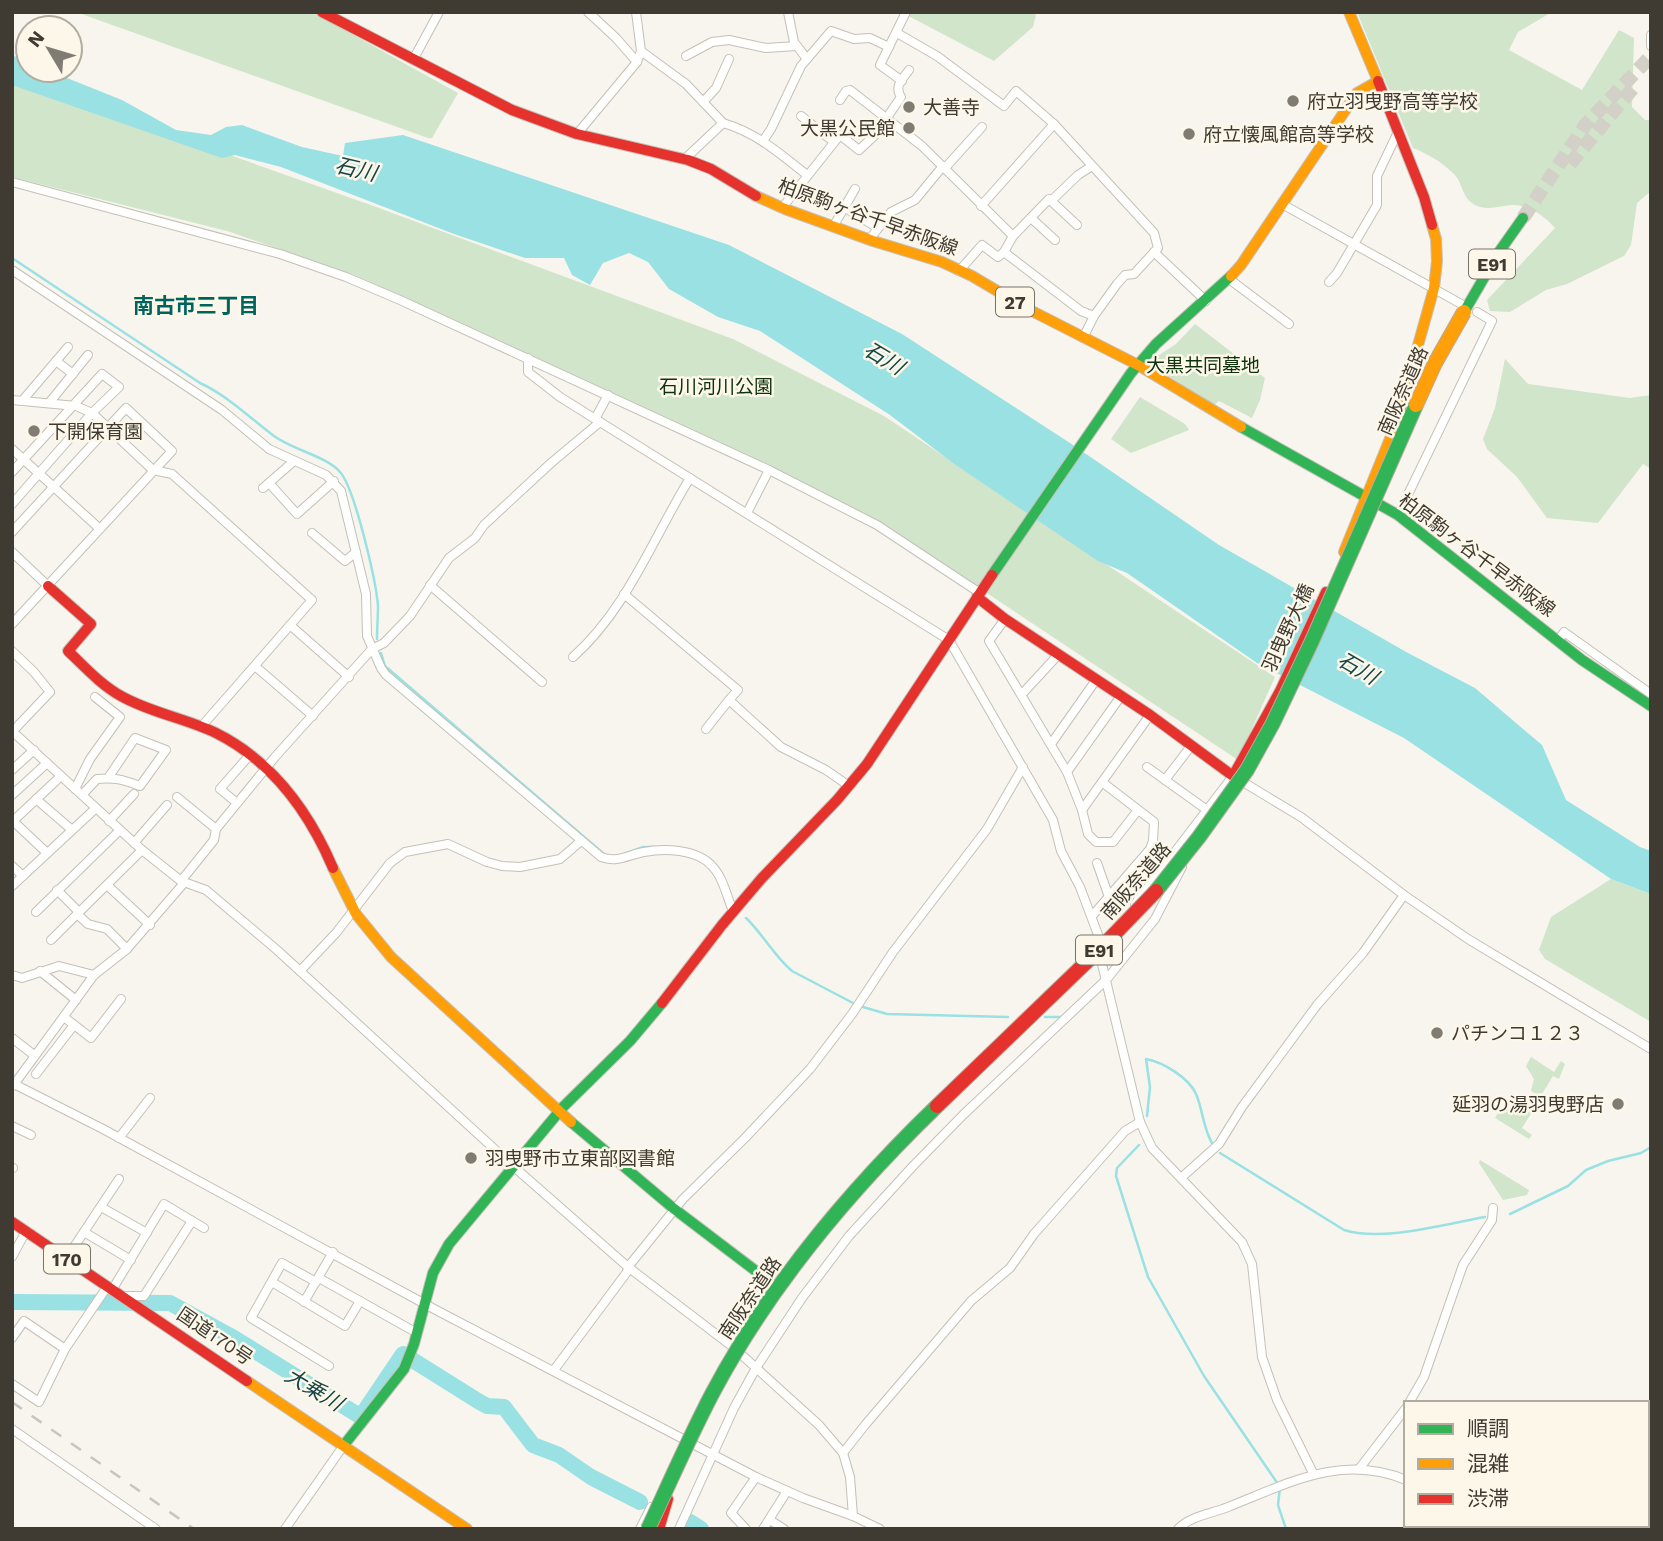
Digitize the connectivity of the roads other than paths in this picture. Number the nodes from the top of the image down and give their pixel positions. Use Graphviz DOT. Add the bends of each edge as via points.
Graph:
graph roads {
  1 [pos="322,12"];
  2 [pos="439,12"];
  3 [pos="587,12"];
  4 [pos="636,12"];
  5 [pos="788,12"];
  6 [pos="906,12"];
  7 [pos="1349,12"];
  8 [pos="897,33"];
  9 [pos="1651,36"];
  10 [pos="796,46"];
  11 [pos="1651,46"];
  12 [pos="890,47"];
  13 [pos="641,51"];
  14 [pos="686,56"];
  15 [pos="729,59"];
  16 [pos="807,59"];
  17 [pos="413,60"];
  18 [pos="637,62"];
  19 [pos="909,70"];
  20 [pos="1378,80"];
  21 [pos="902,81"];
  22 [pos="840,100"];
  23 [pos="703,102"];
  24 [pos="801,116"];
  25 [pos="887,118"];
  26 [pos="723,123"];
  27 [pos="1054,124"];
  28 [pos="982,127"];
  29 [pos="1398,132"];
  30 [pos="578,134"];
  31 [pos="763,141"];
  32 [pos="834,142"];
  33 [pos="688,160"];
  34 [pos="1092,166"];
  35 [pos="944,167"];
  36 [pos="807,175"];
  37 [pos="12,182"];
  38 [pos="855,189"];
  39 [pos="1051,201"];
  40 [pos="1282,204"];
  41 [pos="981,206"];
  42 [pos="844,207"];
  43 [pos="782,208"];
  44 [pos="1031,218"];
  45 [pos="1525,220"];
  46 [pos="1077,225"];
  47 [pos="833,227"];
  48 [pos="873,234"];
  49 [pos="1013,236"];
  50 [pos="1055,240"];
  51 [pos="1355,244"];
  52 [pos="1154,251"];
  53 [pos="1004,252"];
  54 [pos="12,270"];
  55 [pos="960,271"];
  56 [pos="1229,279"];
  57 [pos="1329,282"];
  58 [pos="1434,288"];
  59 [pos="1206,301"];
  60 [pos="1469,311"];
  61 [pos="1094,316"];
  62 [pos="1289,324"];
  63 [pos="1083,338"];
  64 [pos="68,347"];
  65 [pos="88,355"];
  66 [pos="528,358"];
  67 [pos="56,361"];
  68 [pos="1134,369"];
  69 [pos="73,374"];
  70 [pos="608,395"];
  71 [pos="17,400"];
  72 [pos="49,403"];
  73 [pos="72,405"];
  74 [pos="92,413"];
  75 [pos="598,421"];
  76 [pos="107,428"];
  77 [pos="12,449"];
  78 [pos="24,458"];
  79 [pos="294,461"];
  80 [pos="153,470"];
  81 [pos="769,470"];
  82 [pos="12,472"];
  83 [pos="40,472"];
  84 [pos="690,478"];
  85 [pos="334,481"];
  86 [pos="55,486"];
  87 [pos="12,504"];
  88 [pos="1364,504"];
  89 [pos="747,513"];
  90 [pos="1398,515"];
  91 [pos="100,528"];
  92 [pos="12,532"];
  93 [pos="312,533"];
  94 [pos="12,552"];
  95 [pos="356,552"];
  96 [pos="430,585"];
  97 [pos="48,586"];
  98 [pos="980,592"];
  99 [pos="624,594"];
  100 [pos="1005,619"];
  101 [pos="12,624"];
  102 [pos="290,625"];
  103 [pos="949,640"];
  104 [pos="1558,641"];
  105 [pos="372,649"];
  106 [pos="12,651"];
  107 [pos="1058,655"];
  108 [pos="573,657"];
  109 [pos="255,666"];
  110 [pos="349,677"];
  111 [pos="1096,680"];
  112 [pos="542,682"];
  113 [pos="1022,694"];
  114 [pos="1651,694"];
  115 [pos="1121,696"];
  116 [pos="95,697"];
  117 [pos="729,700"];
  118 [pos="1651,706"];
  119 [pos="1150,715"];
  120 [pos="313,716"];
  121 [pos="201,727"];
  122 [pos="706,729"];
  123 [pos="12,731"];
  124 [pos="1051,744"];
  125 [pos="1191,746"];
  126 [pos="34,750"];
  127 [pos="248,756"];
  128 [pos="47,763"];
  129 [pos="1023,766"];
  130 [pos="1147,767"];
  131 [pos="265,770"];
  132 [pos="12,771"];
  133 [pos="1067,772"];
  134 [pos="61,776"];
  135 [pos="1233,776"];
  136 [pos="108,778"];
  137 [pos="1165,780"];
  138 [pos="1102,782"];
  139 [pos="849,786"];
  140 [pos="78,792"];
  141 [pos="134,794"];
  142 [pos="12,795"];
  143 [pos="177,797"];
  144 [pos="36,799"];
  145 [pos="237,803"];
  146 [pos="167,805"];
  147 [pos="96,808"];
  148 [pos="1082,810"];
  149 [pos="1138,810"];
  150 [pos="1207,810"];
  151 [pos="109,821"];
  152 [pos="13,822"];
  153 [pos="216,829"];
  154 [pos="72,830"];
  155 [pos="120,830"];
  156 [pos="581,841"];
  157 [pos="134,842"];
  158 [pos="142,850"];
  159 [pos="47,853"];
  160 [pos="1097,863"];
  161 [pos="12,866"];
  162 [pos="23,876"];
  163 [pos="183,882"];
  164 [pos="107,885"];
  165 [pos="12,886"];
  166 [pos="57,890"];
  167 [pos="1404,895"];
  168 [pos="1109,897"];
  169 [pos="354,911"];
  170 [pos="733,911"];
  171 [pos="36,912"];
  172 [pos="78,913"];
  173 [pos="1092,916"];
  174 [pos="150,925"];
  175 [pos="51,940"];
  176 [pos="1100,940"];
  177 [pos="127,949"];
  178 [pos="40,971"];
  179 [pos="300,971"];
  180 [pos="12,975"];
  181 [pos="94,975"];
  182 [pos="1107,979"];
  183 [pos="121,999"];
  184 [pos="76,1000"];
  185 [pos="64,1017"];
  186 [pos="74,1025"];
  187 [pos="12,1038"];
  188 [pos="1651,1049"];
  189 [pos="34,1055"];
  190 [pos="36,1074"];
  191 [pos="13,1084"];
  192 [pos="150,1098"];
  193 [pos="560,1111"];
  194 [pos="1140,1122"];
  195 [pos="12,1126"];
  196 [pos="31,1135"];
  197 [pos="119,1138"];
  198 [pos="513,1166"];
  199 [pos="1181,1178"];
  200 [pos="119,1179"];
  201 [pos="101,1207"];
  202 [pos="1493,1208"];
  203 [pos="674,1210"];
  204 [pos="192,1221"];
  205 [pos="12,1222"];
  206 [pos="204,1228"];
  207 [pos="26,1231"];
  208 [pos="84,1232"];
  209 [pos="147,1233"];
  210 [pos="333,1252"];
  211 [pos="12,1257"];
  212 [pos="66,1259"];
  213 [pos="131,1260"];
  214 [pos="628,1267"];
  215 [pos="317,1280"];
  216 [pos="272,1282"];
  217 [pos="773,1284"];
  218 [pos="113,1291"];
  219 [pos="360,1301"];
  220 [pos="304,1302"];
  221 [pos="424,1302"];
  222 [pos="417,1333"];
  223 [pos="12,1338"];
  224 [pos="733,1347"];
  225 [pos="65,1349"];
  226 [pos="329,1366"];
  227 [pos="756,1368"];
  228 [pos="554,1370"];
  229 [pos="12,1384"];
  230 [pos="1410,1401"];
  231 [pos="1404,1412"];
  232 [pos="12,1429"];
  233 [pos="684,1439"];
  234 [pos="344,1445"];
  235 [pos="844,1453"];
  236 [pos="713,1454"];
  237 [pos="1359,1469"];
  238 [pos="1313,1473"];
  239 [pos="756,1476"];
  240 [pos="1404,1479"];
  241 [pos="787,1491"];
  242 [pos="853,1516"];
  243 [pos="770,1520"];
  244 [pos="464,1528"];
  245 [pos="156,1529"];
  246 [pos="285,1529"];
  247 [pos="640,1529"];
  248 [pos="648,1529"];
  249 [pos="657,1529"];
  250 [pos="679,1529"];
  251 [pos="746,1529"];
  252 [pos="763,1529"];
  253 [pos="784,1529"];
  254 [pos="880,1529"];
  255 [pos="1178,1529"];
  1 -- 17 [label="main road, 柏原駒ヶ谷千早赤阪線 / 27"];
  2 -- 17 [label="street"];
  3 -- 18 [label="street"];
  4 -- 13 [label="street"];
  5 -- 10 [label="street"];
  6 -- 8 [label="street"];
  7 -- 20 [label="main road, 羽曳野大橋"];
  8 -- 12 [label="street"];
  8 -- 27 [label="street" via="937,56 1004,106 1016,91"];
  9 -- 11 [label="street"];
  10 -- 14 [label="street" via="766,48 729,40 712,42"];
  10 -- 16 [label="street"];
  12 -- 16 [label="street" via="831,31"];
  12 -- 21 [label="street" via="880,65"];
  13 -- 18 [label="street"];
  13 -- 23 [label="street" via="686,83"];
  15 -- 23 [label="street" via="716,89"];
  16 -- 31 [label="street"];
  17 -- 30 [label="main road, 柏原駒ヶ谷千早赤阪線 / 27" via="512,110"];
  18 -- 30 [label="street"];
  19 -- 21 [label="street"];
  20 -- 29 [label="main road, 羽曳野大橋"];
  20 -- 40 [label="main road" via="1357,93"];
  21 -- 25 [label="street" via="897,91 901,97"];
  22 -- 25 [label="street" via="850,90"];
  23 -- 26 [label="street"];
  24 -- 32 [label="street"];
  25 -- 32 [label="street" via="859,150 840,135"];
  25 -- 35 [label="street"];
  26 -- 31 [label="street"];
  26 -- 33 [label="street"];
  27 -- 34 [label="street"];
  27 -- 41 [label="street"];
  28 -- 35 [label="street"];
  29 -- 51 [label="street" via="1377,176 1377,205"];
  29 -- 58 [label="main road, 羽曳野大橋" via="1436,239"];
  30 -- 33 [label="main road, 柏原駒ヶ谷千早赤阪線 / 27"];
  31 -- 36 [label="street"];
  32 -- 36 [label="street"];
  33 -- 43 [label="main road, 柏原駒ヶ谷千早赤阪線 / 27"];
  34 -- 39 [label="street"];
  34 -- 52 [label="street" via="1154,233 1158,248"];
  35 -- 41 [label="street"];
  35 -- 48 [label="street" via="915,200 891,212"];
  36 -- 43 [label="street"];
  37 -- 66 [label="street" via="280,254 400,300"];
  38 -- 42 [label="street"];
  39 -- 44 [label="street"];
  39 -- 46 [label="street"];
  40 -- 51 [label="street"];
  40 -- 56 [label="main road"];
  41 -- 49 [label="street"];
  42 -- 47 [label="street"];
  42 -- 48 [label="street"];
  43 -- 47 [label="main road, 柏原駒ヶ谷千早赤阪線 / 27"];
  44 -- 49 [label="street"];
  44 -- 50 [label="street"];
  45 -- 60 [label="main road, 南阪奈道路 / E91" via="1499,252"];
  47 -- 48 [label="main road, 柏原駒ヶ谷千早赤阪線 / 27"];
  48 -- 55 [label="main road, 柏原駒ヶ谷千早赤阪線 / 27"];
  49 -- 53 [label="street"];
  51 -- 57 [label="street"];
  51 -- 58 [label="street"];
  52 -- 59 [label="street"];
  52 -- 61 [label="street" via="1134,274 1125,275"];
  53 -- 55 [label="street" via="998,257 982,245"];
  53 -- 61 [label="street"];
  54 -- 79 [label="street" via="222,410 269,449"];
  55 -- 63 [label="main road, 柏原駒ヶ谷千早赤阪線 / 27"];
  56 -- 59 [label="main road"];
  56 -- 62 [label="street"];
  58 -- 60 [label="street"];
  58 -- 88 [label="main road, 羽曳野大橋" via="1396,424"];
  59 -- 68 [label="main road"];
  60 -- 90 [label="street" via="1492,321"];
  60 -- 248 [label="main road, 南阪奈道路 / E91, bridge" via="1435,363 1312,641 1247,769 1154,893 883,1158 817,1235 748,1332 712,1394"];
  60 -- 249 [label="main road, 南阪奈道路 / E91, bridge" via="1302,677 1251,773 1204,840 1104,955 944,1107 821,1239 752,1336 718,1395"];
  61 -- 63 [label="street"];
  63 -- 68 [label="main road, 柏原駒ヶ谷千早赤阪線 / 27"];
  64 -- 67 [label="street"];
  65 -- 69 [label="street"];
  66 -- 70 [label="street"];
  66 -- 75 [label="street" via="528,372"];
  67 -- 69 [label="street"];
  67 -- 71 [label="street"];
  68 -- 88 [label="main road, 柏原駒ヶ谷千早赤阪線 / 27" via="1293,458"];
  68 -- 98 [label="main road"];
  69 -- 72 [label="street"];
  70 -- 75 [label="street"];
  70 -- 81 [label="street"];
  71 -- 72 [label="street"];
  72 -- 73 [label="street"];
  73 -- 74 [label="street"];
  73 -- 74 [label="street" via="102,374 120,387"];
  73 -- 78 [label="street"];
  74 -- 76 [label="street"];
  74 -- 83 [label="street"];
  75 -- 84 [label="street"];
  75 -- 96 [label="street" via="449,558"];
  76 -- 80 [label="street"];
  76 -- 80 [label="street" via="126,408 142,421 172,451"];
  76 -- 86 [label="street"];
  77 -- 78 [label="street"];
  78 -- 82 [label="street"];
  78 -- 83 [label="street"];
  79 -- 85 [label="street"];
  79 -- 85 [label="street" via="266,485 297,514"];
  80 -- 91 [label="street"];
  80 -- 102 [label="street" via="172,474 312,600"];
  81 -- 89 [label="street"];
  81 -- 98 [label="street" via="877,525"];
  83 -- 86 [label="street"];
  83 -- 87 [label="street"];
  84 -- 89 [label="street"];
  84 -- 99 [label="street"];
  85 -- 95 [label="street" via="341,491"];
  86 -- 91 [label="street"];
  86 -- 92 [label="street"];
  88 -- 90 [label="main road, 柏原駒ヶ谷千早赤阪線 / 27"];
  88 -- 135 [label="main road, 羽曳野大橋" via="1280,691"];
  89 -- 103 [label="street"];
  90 -- 104 [label="main road, 柏原駒ヶ谷千早赤阪線 / 27"];
  91 -- 97 [label="street"];
  93 -- 95 [label="street" via="345,561"];
  94 -- 97 [label="street"];
  95 -- 105 [label="street"];
  96 -- 105 [label="street" via="410,617"];
  96 -- 112 [label="street"];
  97 -- 101 [label="street"];
  97 -- 121 [label="main road" via="91,624 68,651 118,695"];
  98 -- 100 [label="main road"];
  98 -- 103 [label="main road"];
  99 -- 108 [label="street" via="594,639"];
  99 -- 117 [label="street" via="738,690"];
  100 -- 107 [label="main road"];
  100 -- 113 [label="street" via="989,641"];
  102 -- 109 [label="street"];
  102 -- 110 [label="street"];
  103 -- 129 [label="street"];
  103 -- 139 [label="main road"];
  104 -- 114 [label="street" via="1564,632"];
  104 -- 118 [label="main road, 柏原駒ヶ谷千早赤阪線 / 27"];
  105 -- 110 [label="street"];
  105 -- 156 [label="street" via="386,675"];
  106 -- 123 [label="street" via="50,692"];
  107 -- 111 [label="main road"];
  107 -- 113 [label="street"];
  109 -- 120 [label="street"];
  109 -- 121 [label="street"];
  110 -- 120 [label="street"];
  111 -- 115 [label="main road"];
  111 -- 124 [label="street"];
  113 -- 124 [label="street"];
  115 -- 119 [label="main road"];
  115 -- 133 [label="street"];
  116 -- 140 [label="street" via="120,717 90,759"];
  117 -- 122 [label="street"];
  117 -- 139 [label="street" via="781,747"];
  119 -- 125 [label="main road"];
  119 -- 138 [label="street"];
  120 -- 131 [label="street"];
  121 -- 127 [label="main road"];
  123 -- 126 [label="street"];
  124 -- 133 [label="street"];
  125 -- 135 [label="main road"];
  125 -- 137 [label="street"];
  126 -- 128 [label="street"];
  126 -- 132 [label="street"];
  127 -- 131 [label="main road"];
  127 -- 145 [label="street" via="220,789"];
  128 -- 134 [label="street"];
  128 -- 142 [label="street"];
  129 -- 173 [label="street" via="1053,820 1061,851"];
  129 -- 203 [label="street" via="987,829 810,1069"];
  130 -- 137 [label="street"];
  131 -- 145 [label="street"];
  131 -- 169 [label="main road" via="306,815"];
  133 -- 148 [label="street"];
  134 -- 140 [label="street"];
  134 -- 144 [label="street"];
  135 -- 150 [label="street"];
  135 -- 167 [label="street" via="1301,817"];
  135 -- 182 [label="street" via="1155,919"];
  136 -- 136 [label="street" via="140,786 166,750 135,738"];
  136 -- 140 [label="street" via="97,779"];
  137 -- 150 [label="street"];
  138 -- 148 [label="street"];
  138 -- 149 [label="street"];
  139 -- 170 [label="main road"];
  140 -- 147 [label="street"];
  141 -- 151 [label="street"];
  143 -- 153 [label="street"];
  144 -- 152 [label="street"];
  144 -- 154 [label="street"];
  145 -- 153 [label="street"];
  146 -- 157 [label="street"];
  147 -- 151 [label="street"];
  147 -- 154 [label="street"];
  148 -- 149 [label="street" via="1088,834 1096,842 1113,842"];
  149 -- 168 [label="street" via="1154,822 1153,841"];
  150 -- 176 [label="street" via="1134,905"];
  151 -- 155 [label="street"];
  152 -- 159 [label="street"];
  153 -- 163 [label="street" via="214,840"];
  154 -- 159 [label="street"];
  155 -- 157 [label="street"];
  155 -- 166 [label="street"];
  156 -- 169 [label="street" via="560,859 520,867 502,866 448,844 405,852 390,863"];
  156 -- 170 [label="street" via="608,860 664,850 703,859 713,866"];
  157 -- 158 [label="street"];
  158 -- 163 [label="street"];
  158 -- 164 [label="street"];
  159 -- 162 [label="street"];
  160 -- 168 [label="street"];
  161 -- 162 [label="street"];
  162 -- 165 [label="street"];
  163 -- 174 [label="street"];
  163 -- 179 [label="street" via="206,890"];
  164 -- 172 [label="street"];
  164 -- 174 [label="street"];
  166 -- 171 [label="street"];
  166 -- 172 [label="street"];
  167 -- 188 [label="street"];
  167 -- 199 [label="street" via="1363,953 1309,1015 1219,1144"];
  168 -- 173 [label="street"];
  169 -- 179 [label="street"];
  169 -- 193 [label="main road" via="391,957"];
  170 -- 193 [label="main road" via="659,1008"];
  172 -- 175 [label="street"];
  172 -- 177 [label="street" via="88,924 107,929"];
  173 -- 176 [label="street"];
  174 -- 177 [label="street"];
  176 -- 182 [label="street"];
  176 -- 217 [label="street" via="868,1165"];
  177 -- 181 [label="street"];
  178 -- 180 [label="street" via="22,978"];
  178 -- 181 [label="street" via="59,966"];
  178 -- 184 [label="street"];
  179 -- 198 [label="street"];
  181 -- 184 [label="street"];
  182 -- 194 [label="street"];
  182 -- 227 [label="street" via="963,1115 849,1236"];
  183 -- 186 [label="street" via="90,1038"];
  184 -- 185 [label="street"];
  185 -- 186 [label="street"];
  185 -- 189 [label="street"];
  186 -- 190 [label="street"];
  187 -- 189 [label="street"];
  189 -- 191 [label="street"];
  191 -- 197 [label="street"];
  192 -- 197 [label="street"];
  193 -- 198 [label="main road"];
  193 -- 203 [label="main road"];
  194 -- 199 [label="street" via="1149,1144"];
  194 -- 235 [label="street" via="1125,1131 1010,1268 971,1301"];
  195 -- 196 [label="street"];
  197 -- 210 [label="street"];
  198 -- 214 [label="street"];
  198 -- 221 [label="main road" via="437,1260"];
  199 -- 238 [label="street" via="1242,1242 1252,1264 1262,1357 1277,1400"];
  200 -- 201 [label="street"];
  201 -- 208 [label="street"];
  201 -- 209 [label="street"];
  202 -- 230 [label="street" via="1492,1220 1463,1265 1424,1377"];
  203 -- 214 [label="street"];
  203 -- 217 [label="main road"];
  204 -- 206 [label="street"];
  204 -- 209 [label="street" via="164,1204"];
  204 -- 218 [label="street" via="144,1296"];
  205 -- 207 [label="main road, 国道170号 / 170"];
  207 -- 211 [label="street"];
  207 -- 212 [label="main road, 国道170号 / 170"];
  208 -- 212 [label="street"];
  208 -- 213 [label="street"];
  209 -- 213 [label="street"];
  210 -- 215 [label="street"];
  210 -- 221 [label="street"];
  212 -- 218 [label="main road, 国道170号 / 170"];
  213 -- 218 [label="street"];
  214 -- 224 [label="street"];
  214 -- 228 [label="street"];
  215 -- 216 [label="street" via="282,1263"];
  215 -- 219 [label="street"];
  215 -- 220 [label="street"];
  216 -- 220 [label="street"];
  216 -- 226 [label="street" via="251,1318"];
  217 -- 224 [label="street"];
  218 -- 225 [label="street"];
  218 -- 234 [label="main road, 国道170号 / 170"];
  219 -- 220 [label="street" via="345,1326"];
  219 -- 222 [label="street"];
  221 -- 222 [label="main road"];
  221 -- 228 [label="street"];
  222 -- 234 [label="main road" via="410,1358"];
  223 -- 225 [label="street" via="24,1321"];
  224 -- 227 [label="street"];
  224 -- 233 [label="street"];
  225 -- 229 [label="street" via="39,1402"];
  227 -- 235 [label="street"];
  227 -- 236 [label="street"];
  228 -- 233 [label="street"];
  231 -- 237 [label="street"];
  232 -- 245 [label="street"];
  233 -- 236 [label="street"];
  233 -- 247 [label="street"];
  234 -- 244 [label="main road, 国道170号 / 170"];
  234 -- 246 [label="street"];
  235 -- 242 [label="street"];
  236 -- 239 [label="street"];
  236 -- 250 [label="street"];
  237 -- 238 [label="street"];
  237 -- 240 [label="street"];
  238 -- 255 [label="street" via="1194,1518"];
  239 -- 241 [label="street"];
  239 -- 251 [label="street" via="731,1513"];
  241 -- 242 [label="street"];
  241 -- 243 [label="street"];
  242 -- 254 [label="street"];
  243 -- 252 [label="street"];
  243 -- 253 [label="street"];
}
